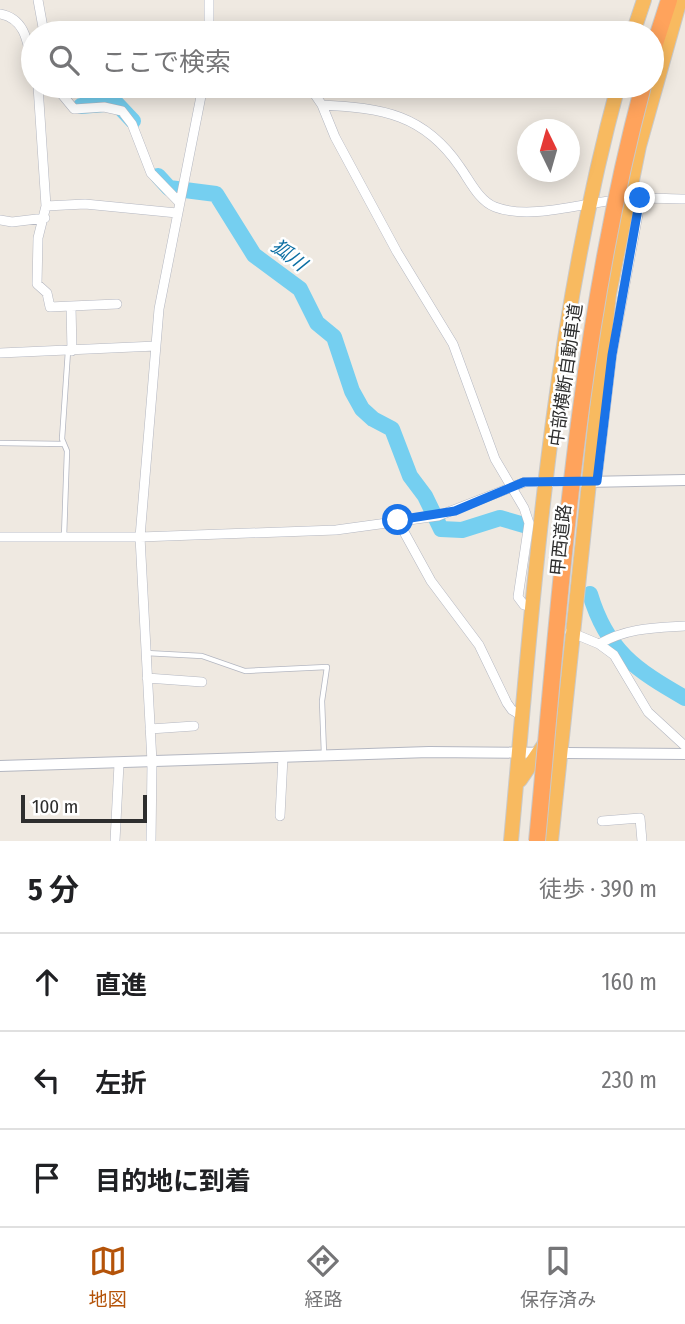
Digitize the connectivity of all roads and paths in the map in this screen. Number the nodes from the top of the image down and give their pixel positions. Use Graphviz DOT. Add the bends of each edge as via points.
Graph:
graph roads {
  1 [pos="38,0"];
  2 [pos="209,0"];
  3 [pos="644,0"];
  4 [pos="669,0"];
  5 [pos="680,0"];
  6 [pos="0,14"];
  7 [pos="42,21"];
  8 [pos="209,21"];
  9 [pos="637,21"];
  10 [pos="662,21"];
  11 [pos="21,29"];
  12 [pos="664,55"];
  13 [pos="39,98"];
  14 [pos="65,98"];
  15 [pos="201,98"];
  16 [pos="317,98"];
  17 [pos="615,98"];
  18 [pos="640,98"];
  19 [pos="651,98"];
  20 [pos="322,105"];
  21 [pos="634,198"];
  22 [pos="685,199"];
  23 [pos="179,201"];
  24 [pos="589,204"];
  25 [pos="46,206"];
  26 [pos="177,213"];
  27 [pos="45,218"];
  28 [pos="0,220"];
  29 [pos="117,304"];
  30 [pos="71,306"];
  31 [pos="156,346"];
  32 [pos="70,351"];
  33 [pos="0,353"];
  34 [pos="0,443"];
  35 [pos="64,444"];
  36 [pos="685,480"];
  37 [pos="545,482"];
  38 [pos="592,482"];
  39 [pos="511,487"];
  40 [pos="398,520"];
  41 [pos="0,537"];
  42 [pos="64,537"];
  43 [pos="140,537"];
  44 [pos="533,607"];
  45 [pos="685,626"];
  46 [pos="570,632"];
  47 [pos="599,644"];
  48 [pos="145,653"];
  49 [pos="147,678"];
  50 [pos="202,682"];
  51 [pos="564,699"];
  52 [pos="522,716"];
  53 [pos="194,726"];
  54 [pos="150,729"];
  55 [pos="685,746"];
  56 [pos="519,751"];
  57 [pos="540,751"];
  58 [pos="559,751"];
  59 [pos="685,754"];
  60 [pos="324,755"];
  61 [pos="283,757"];
  62 [pos="152,762"];
  63 [pos="119,764"];
  64 [pos="0,766"];
  65 [pos="515,796"];
  66 [pos="280,816"];
  67 [pos="602,821"];
  68 [pos="115,841"];
  69 [pos="151,841"];
  70 [pos="511,841"];
  71 [pos="537,841"];
  72 [pos="551,841"];
  73 [pos="642,841"];
  1 -- 7 [label="street"];
  2 -- 8 [label="street"];
  3 -- 9 [label="highway"];
  4 -- 10 [label="highway"];
  5 -- 12 [label="highway, 甲西道路"];
  6 -- 11 [label="street" via="12,18"];
  13 -- 25 [label="street"];
  14 -- 23 [label="street" via="74,108 122,111 132,124 151,173"];
  15 -- 23 [label="street"];
  16 -- 20 [label="street"];
  17 -- 24 [label="highway, 甲西道路"];
  18 -- 71 [label="highway, 中部横断自動車道, bridge" via="589,335"];
  19 -- 21 [label="highway, 甲西道路"];
  20 -- 24 [label="street" via="391,112 411,122 439,141 480,195 496,208 546,210"];
  20 -- 39 [label="street" via="397,252 453,344 495,459"];
  21 -- 22 [label="street"];
  21 -- 24 [label="street"];
  21 -- 38 [label="highway, 甲西道路" via="609,294"];
  23 -- 26 [label="street"];
  24 -- 37 [label="highway, 甲西道路"];
  25 -- 26 [label="street" via="85,204"];
  25 -- 27 [label="street"];
  26 -- 31 [label="street"];
  27 -- 28 [label="street"];
  27 -- 30 [label="street" via="38,238 37,284 47,293 50,306"];
  29 -- 30 [label="street"];
  30 -- 32 [label="street"];
  31 -- 32 [label="street"];
  31 -- 43 [label="street"];
  32 -- 33 [label="street"];
  32 -- 35 [label="lane"];
  34 -- 35 [label="lane"];
  35 -- 42 [label="lane"];
  36 -- 38 [label="street"];
  37 -- 38 [label="street"];
  37 -- 39 [label="street"];
  37 -- 44 [label="highway, 甲西道路"];
  38 -- 46 [label="highway, 甲西道路"];
  39 -- 40 [label="street" via="438,516"];
  39 -- 44 [label="street" via="529,523 519,597 524,605"];
  40 -- 43 [label="street" via="336,530"];
  40 -- 52 [label="street" via="431,580 478,645 507,703"];
  41 -- 42 [label="street"];
  42 -- 43 [label="street"];
  43 -- 48 [label="street"];
  44 -- 52 [label="highway, 甲西道路"];
  45 -- 47 [label="street" via="638,628"];
  46 -- 47 [label="street"];
  46 -- 51 [label="highway, 甲西道路"];
  47 -- 55 [label="street" via="614,655 648,712"];
  48 -- 49 [label="street"];
  48 -- 60 [label="lane" via="202,656 245,671 327,667 322,701"];
  49 -- 50 [label="street"];
  49 -- 54 [label="street"];
  51 -- 57 [label="highway" via="556,727"];
  51 -- 58 [label="highway, 甲西道路"];
  52 -- 56 [label="highway, 甲西道路"];
  53 -- 54 [label="street"];
  54 -- 62 [label="street"];
  56 -- 57 [label="street"];
  56 -- 60 [label="street"];
  56 -- 65 [label="highway, 甲西道路"];
  57 -- 58 [label="street"];
  57 -- 65 [label="highway" via="523,772"];
  58 -- 59 [label="street"];
  58 -- 72 [label="highway, 甲西道路"];
  60 -- 61 [label="street"];
  61 -- 62 [label="street"];
  61 -- 66 [label="street"];
  62 -- 63 [label="street"];
  62 -- 69 [label="street"];
  63 -- 64 [label="street"];
  63 -- 68 [label="street"];
  65 -- 70 [label="highway, 甲西道路"];
  67 -- 73 [label="street" via="640,818"];
}
